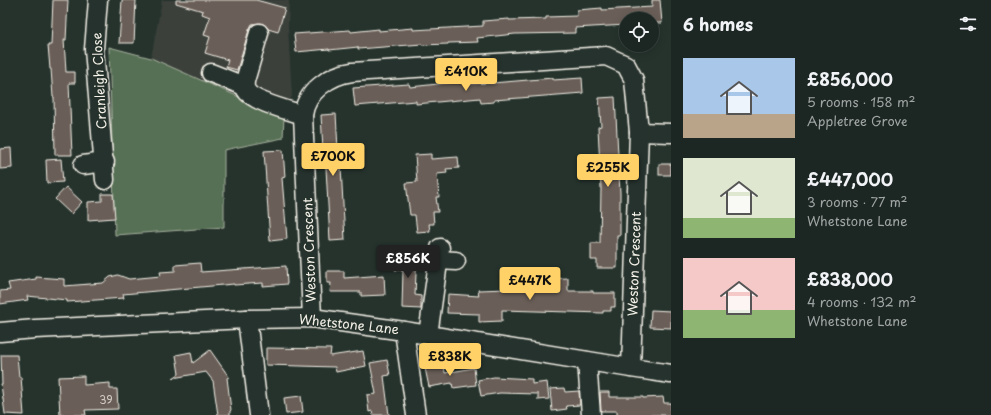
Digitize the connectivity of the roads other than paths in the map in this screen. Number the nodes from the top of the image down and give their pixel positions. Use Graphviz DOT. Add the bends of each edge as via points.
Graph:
graph roads {
  1 [pos="98,0"];
  2 [pos="259,33"];
  3 [pos="211,73"];
  4 [pos="244,86"];
  5 [pos="303,115"];
  6 [pos="638,132"];
  7 [pos="671,133"];
  8 [pos="105,162"];
  9 [pos="83,165"];
  10 [pos="105,180"];
  11 [pos="456,261"];
  12 [pos="312,318"];
  13 [pos="247,319"];
  14 [pos="404,330"];
  15 [pos="0,332"];
  16 [pos="428,335"];
  17 [pos="587,361"];
  18 [pos="631,368"];
  19 [pos="671,374"];
  20 [pos="259,415"];
  21 [pos="416,415"];
  22 [pos="591,415"];
  1 -- 8 [label="street, Cranleigh Close" via="94,49"];
  2 -- 4 [label="street"];
  3 -- 4 [label="street"];
  4 -- 5 [label="street" via="248,94"];
  5 -- 6 [label="street, Weston Crescent" via="311,96 319,87 331,78 346,72 606,56 626,65 634,80"];
  5 -- 12 [label="street, Weston Crescent"];
  6 -- 7 [label="street"];
  6 -- 18 [label="street, Weston Crescent"];
  8 -- 9 [label="street"];
  8 -- 10 [label="street, Cranleigh Close"];
  11 -- 16 [label="street" via="440,254"];
  12 -- 13 [label="street, Whetstone Lane"];
  12 -- 14 [label="street, Whetstone Lane"];
  13 -- 15 [label="street, Whetstone Lane"];
  13 -- 20 [label="street"];
  14 -- 16 [label="street, Whetstone Lane"];
  14 -- 21 [label="street"];
  16 -- 17 [label="street, Whetstone Lane"];
  17 -- 18 [label="street, Whetstone Lane"];
  17 -- 22 [label="street"];
  18 -- 19 [label="street, Whetstone Lane"];
}
